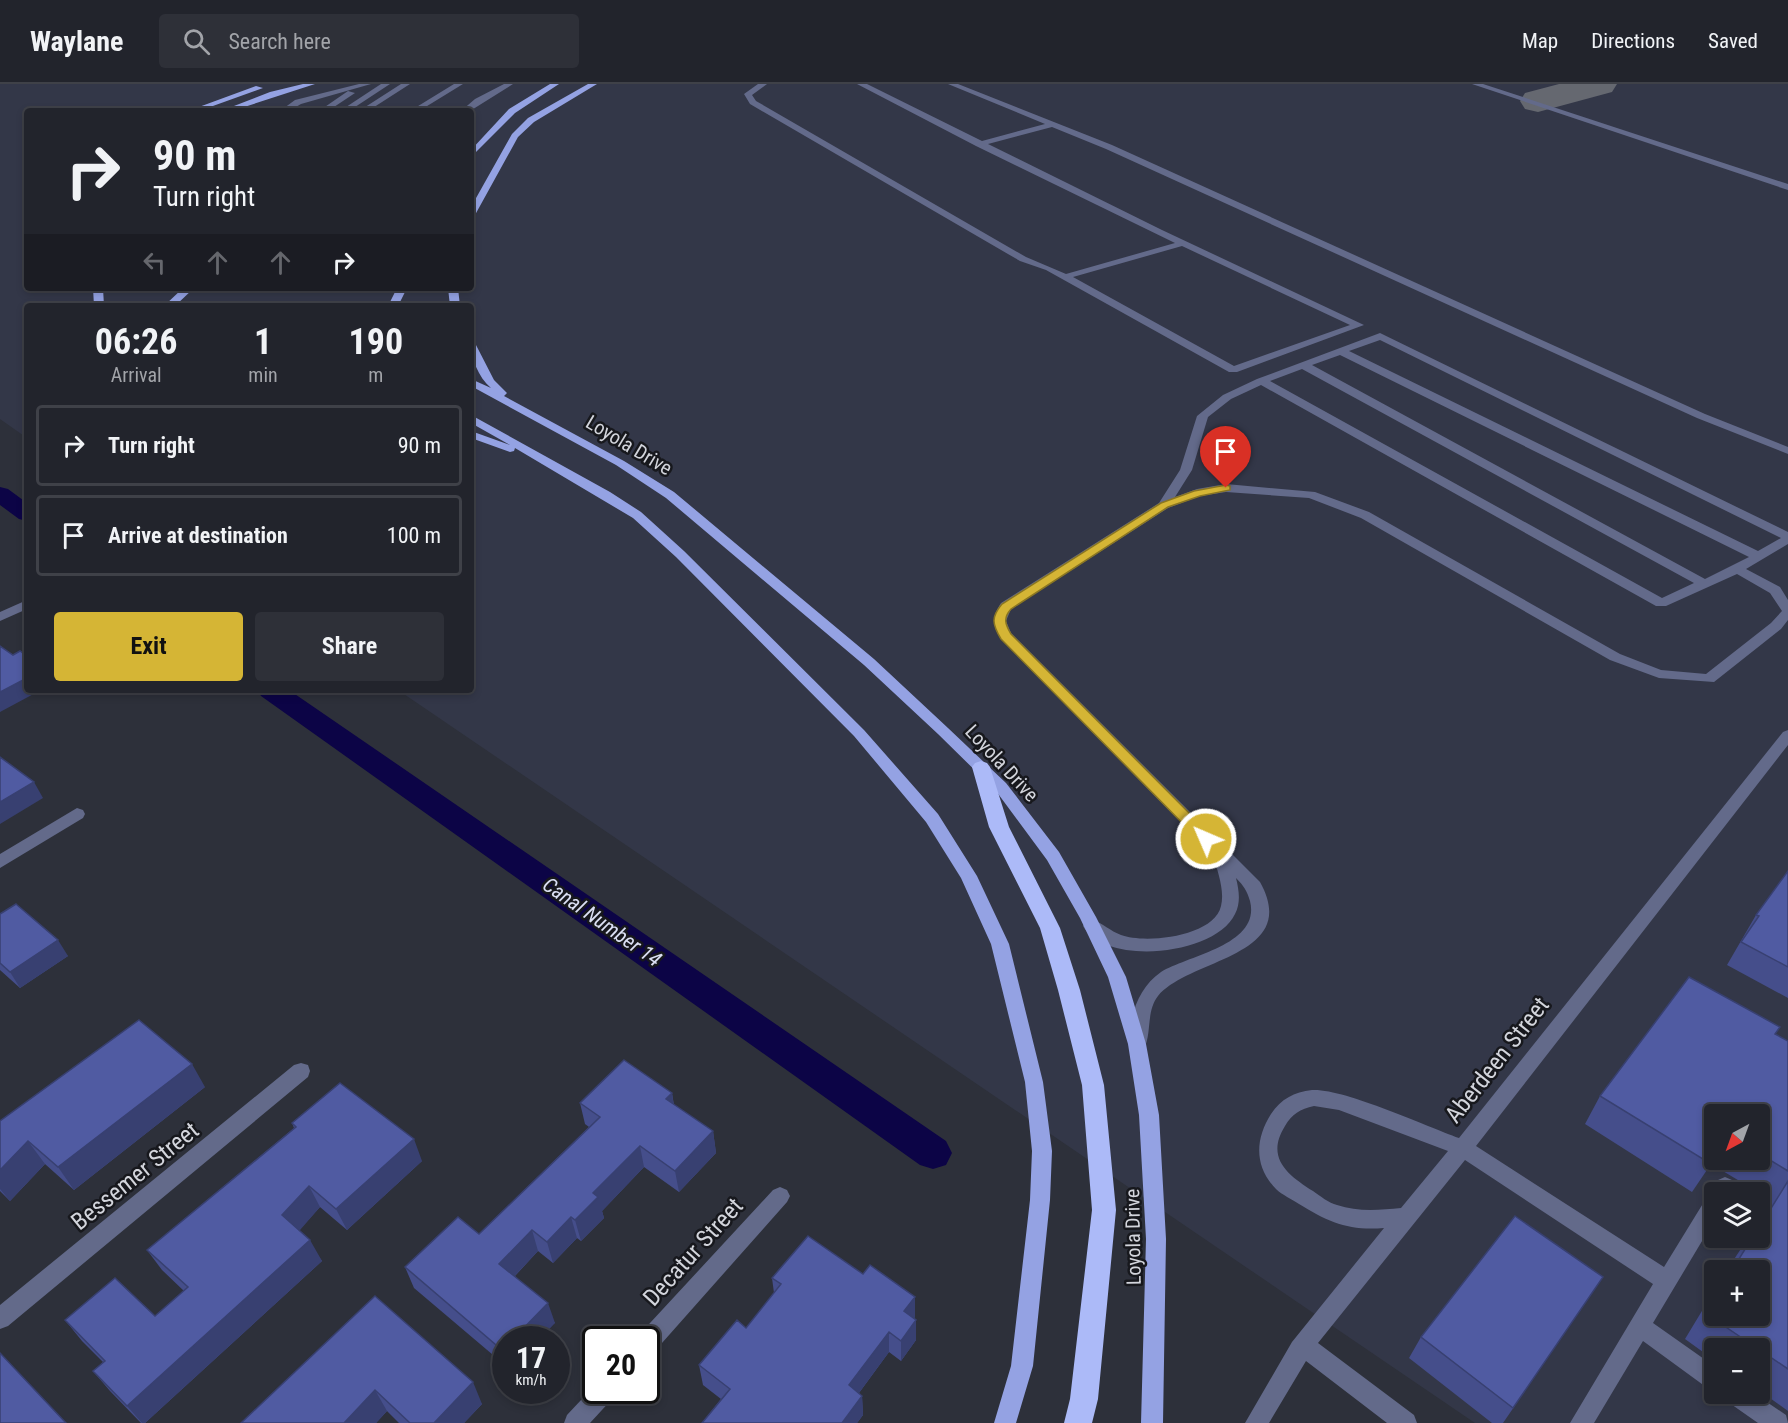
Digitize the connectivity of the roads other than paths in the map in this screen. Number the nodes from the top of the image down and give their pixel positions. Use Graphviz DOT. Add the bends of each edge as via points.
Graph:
graph roads {
  1 [pos="311,84"];
  2 [pos="366,84"];
  3 [pos="386,84"];
  4 [pos="406,84"];
  5 [pos="459,84"];
  6 [pos="509,84"];
  7 [pos="555,84"];
  8 [pos="593,84"];
  9 [pos="763,84"];
  10 [pos="861,84"];
  11 [pos="952,84"];
  12 [pos="1476,84"];
  13 [pos="266,86"];
  14 [pos="326,94"];
  15 [pos="201,108"];
  16 [pos="233,108"];
  17 [pos="289,108"];
  18 [pos="306,108"];
  19 [pos="328,108"];
  20 [pos="349,108"];
  21 [pos="368,108"];
  22 [pos="419,108"];
  23 [pos="469,108"];
  24 [pos="1053,124"];
  25 [pos="979,144"];
  26 [pos="474,152"];
  27 [pos="1788,187"];
  28 [pos="474,210"];
  29 [pos="1184,243"];
  30 [pos="1064,277"];
  31 [pos="185,291"];
  32 [pos="172,303"];
  33 [pos="474,351"];
  34 [pos="1340,351"];
  35 [pos="1303,365"];
  36 [pos="1261,381"];
  37 [pos="474,384"];
  38 [pos="513,403"];
  39 [pos="474,420"];
  40 [pos="474,435"];
  41 [pos="1788,451"];
  42 [pos="564,470"];
  43 [pos="1164,505"];
  44 [pos="1788,538"];
  45 [pos="1757,556"];
  46 [pos="1737,569"];
  47 [pos="1705,584"];
  48 [pos="24,606"];
  49 [pos="1788,611"];
  50 [pos="0,618"];
  51 [pos="1782,628"];
  52 [pos="1788,735"];
  53 [pos="981,767"];
  54 [pos="77,814"];
  55 [pos="1222,856"];
  56 [pos="0,862"];
  57 [pos="1092,926"];
  58 [pos="1137,1044"];
  59 [pos="302,1071"];
  60 [pos="1463,1148"];
  61 [pos="780,1196"];
  62 [pos="1406,1217"];
  63 [pos="1704,1220"];
  64 [pos="1667,1281"];
  65 [pos="0,1319"];
  66 [pos="1639,1326"];
  67 [pos="660,1329"];
  68 [pos="1304,1346"];
  69 [pos="1704,1372"];
  70 [pos="592,1404"];
  71 [pos="1750,1404"];
  72 [pos="575,1423"];
  73 [pos="1005,1423"];
  74 [pos="1078,1423"];
  75 [pos="1152,1423"];
  76 [pos="1256,1423"];
  77 [pos="1406,1423"];
  78 [pos="1581,1423"];
  79 [pos="1778,1423"];
  1 -- 16 [label="main road"];
  2 -- 14 [label="street"];
  2 -- 19 [label="street"];
  3 -- 20 [label="street"];
  4 -- 21 [label="street"];
  5 -- 22 [label="street"];
  6 -- 23 [label="street"];
  7 -- 26 [label="main road" via="512,111"];
  8 -- 28 [label="main road" via="531,120 516,136"];
  9 -- 30 [label="street" via="748,94 753,102 1023,259"];
  10 -- 25 [label="street"];
  11 -- 24 [label="street"];
  12 -- 27 [label="street"];
  13 -- 15 [label="main road"];
  14 -- 17 [label="street"];
  14 -- 18 [label="street"];
  24 -- 25 [label="street"];
  24 -- 41 [label="street" via="1701,416"];
  25 -- 29 [label="street"];
  29 -- 30 [label="street"];
  29 -- 30 [label="street" via="1359,324 1233,370"];
  31 -- 32 [label="main road"];
  33 -- 38 [label="main road" via="490,381"];
  34 -- 35 [label="street"];
  34 -- 44 [label="street" via="1380,336"];
  34 -- 45 [label="street"];
  35 -- 36 [label="street"];
  35 -- 47 [label="street"];
  36 -- 43 [label="street" via="1227,397 1203,416 1186,470"];
  36 -- 47 [label="street" via="1661,603"];
  37 -- 38 [label="main road, Loyola Drive"];
  38 -- 53 [label="main road, Loyola Drive" via="670,495 869,662"];
  39 -- 42 [label="main road"];
  40 -- 42 [label="main road"];
  42 -- 73 [label="main road" via="636,515 680,554 859,733 932,818 969,876 1000,944 1034,1082 1042,1151 1022,1365"];
  43 -- 51 [label="street" via="1226,488 1311,495 1365,515 1616,657 1659,674 1709,679"];
  43 -- 55 [label="street" via="1006,606 999,625"];
  44 -- 45 [label="street"];
  45 -- 46 [label="street"];
  46 -- 47 [label="street"];
  46 -- 49 [label="street" via="1775,590"];
  48 -- 50 [label="street"];
  49 -- 51 [label="street"];
  52 -- 60 [label="street, Aberdeen Street"];
  53 -- 57 [label="main road, Loyola Drive" via="1053,856"];
  53 -- 74 [label="highway" via="999,827 1050,928 1093,1085 1104,1210 1084,1399"];
  54 -- 56 [label="street"];
  55 -- 57 [label="street" via="1231,895 1227,914 1205,933 1170,945 1132,945"];
  55 -- 58 [label="street" via="1254,886 1261,900 1255,930 1224,954 1190,964 1163,979 1142,1012"];
  57 -- 58 [label="main road, Loyola Drive" via="1117,977"];
  58 -- 75 [label="main road, Loyola Drive" via="1149,1115 1156,1239"];
  59 -- 65 [label="street, Bessemer Street"];
  60 -- 62 [label="street, Aberdeen Street"];
  60 -- 62 [label="street" via="1340,1102 1314,1098 1298,1101 1283,1112 1271,1131 1268,1150 1270,1164 1283,1183 1332,1214 1370,1220"];
  60 -- 64 [label="street"];
  61 -- 67 [label="street, Decatur Street"];
  62 -- 68 [label="street, Aberdeen Street"];
  63 -- 64 [label="street"];
  64 -- 66 [label="street"];
  66 -- 69 [label="street"];
  66 -- 78 [label="street"];
  68 -- 76 [label="street, Aberdeen Street"];
  68 -- 77 [label="street"];
  70 -- 72 [label="street"];
  71 -- 79 [label="street"];
}
